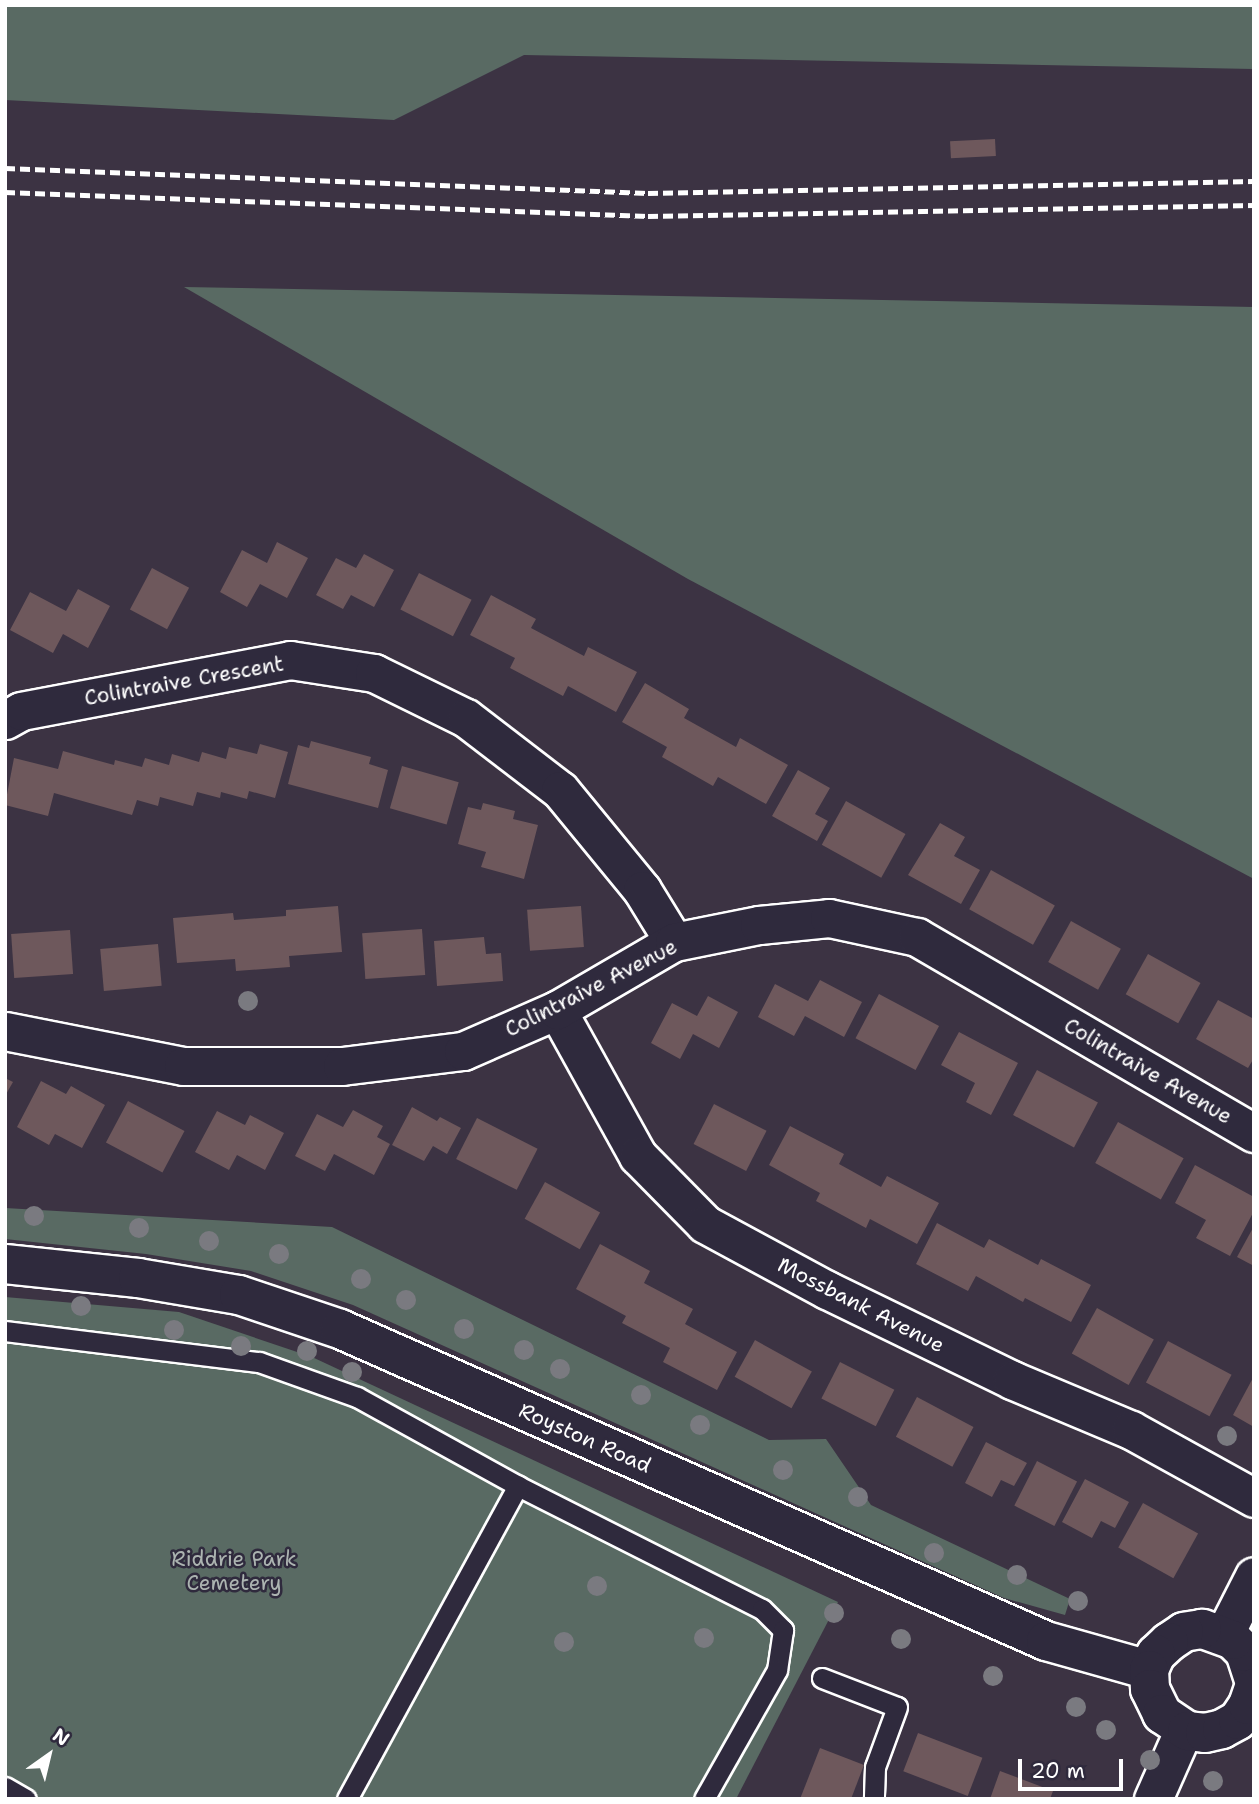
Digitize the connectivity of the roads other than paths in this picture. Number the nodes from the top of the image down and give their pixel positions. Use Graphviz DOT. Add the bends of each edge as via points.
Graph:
graph roads {
  1 [pos="5,720"];
  2 [pos="674,942"];
  3 [pos="557,1010"];
  4 [pos="5,1031"];
  5 [pos="1254,1133"];
  6 [pos="5,1264"];
  7 [pos="5,1331"];
  8 [pos="518,1486"];
  9 [pos="1254,1498"];
  10 [pos="1254,1576"];
  11 [pos="1224,1635"];
  12 [pos="1149,1670"];
  13 [pos="821,1678"];
  14 [pos="1252,1696"];
  15 [pos="1184,1729"];
  16 [pos="5,1787"];
  17 [pos="26,1799"];
  18 [pos="348,1799"];
  19 [pos="704,1799"];
  20 [pos="874,1799"];
  21 [pos="1153,1799"];
  1 -- 2 [label="street, Colintraive Crescent" via="21,711 290,660 374,673 466,718 559,790 642,890"];
  2 -- 3 [label="street, Colintraive Avenue"];
  2 -- 5 [label="street, Colintraive Avenue" via="759,925 829,918 917,937"];
  3 -- 4 [label="street, Colintraive Avenue" via="463,1051 342,1066 183,1066"];
  3 -- 9 [label="street, Mossbank Avenue" via="638,1156 705,1224 827,1290 1012,1380 1131,1430"];
  6 -- 12 [label="street, Royston Road" via="138,1278 239,1295 340,1329 1046,1641"];
  7 -- 8 [label="lane" via="259,1362 357,1397"];
  8 -- 18 [label="lane"];
  8 -- 19 [label="lane" via="762,1609 783,1630 777,1670"];
  10 -- 11 [label="street"];
  11 -- 12 [label="street" via="1202,1629 1185,1632 1156,1654"];
  11 -- 14 [label="street" via="1245,1652"];
  12 -- 15 [label="street" via="1150,1689 1163,1714"];
  13 -- 20 [label="lane" via="897,1707 874,1767"];
  14 -- 15 [label="street" via="1238,1720 1222,1729 1205,1733"];
  15 -- 21 [label="street"];
  16 -- 17 [label="lane"];
}
